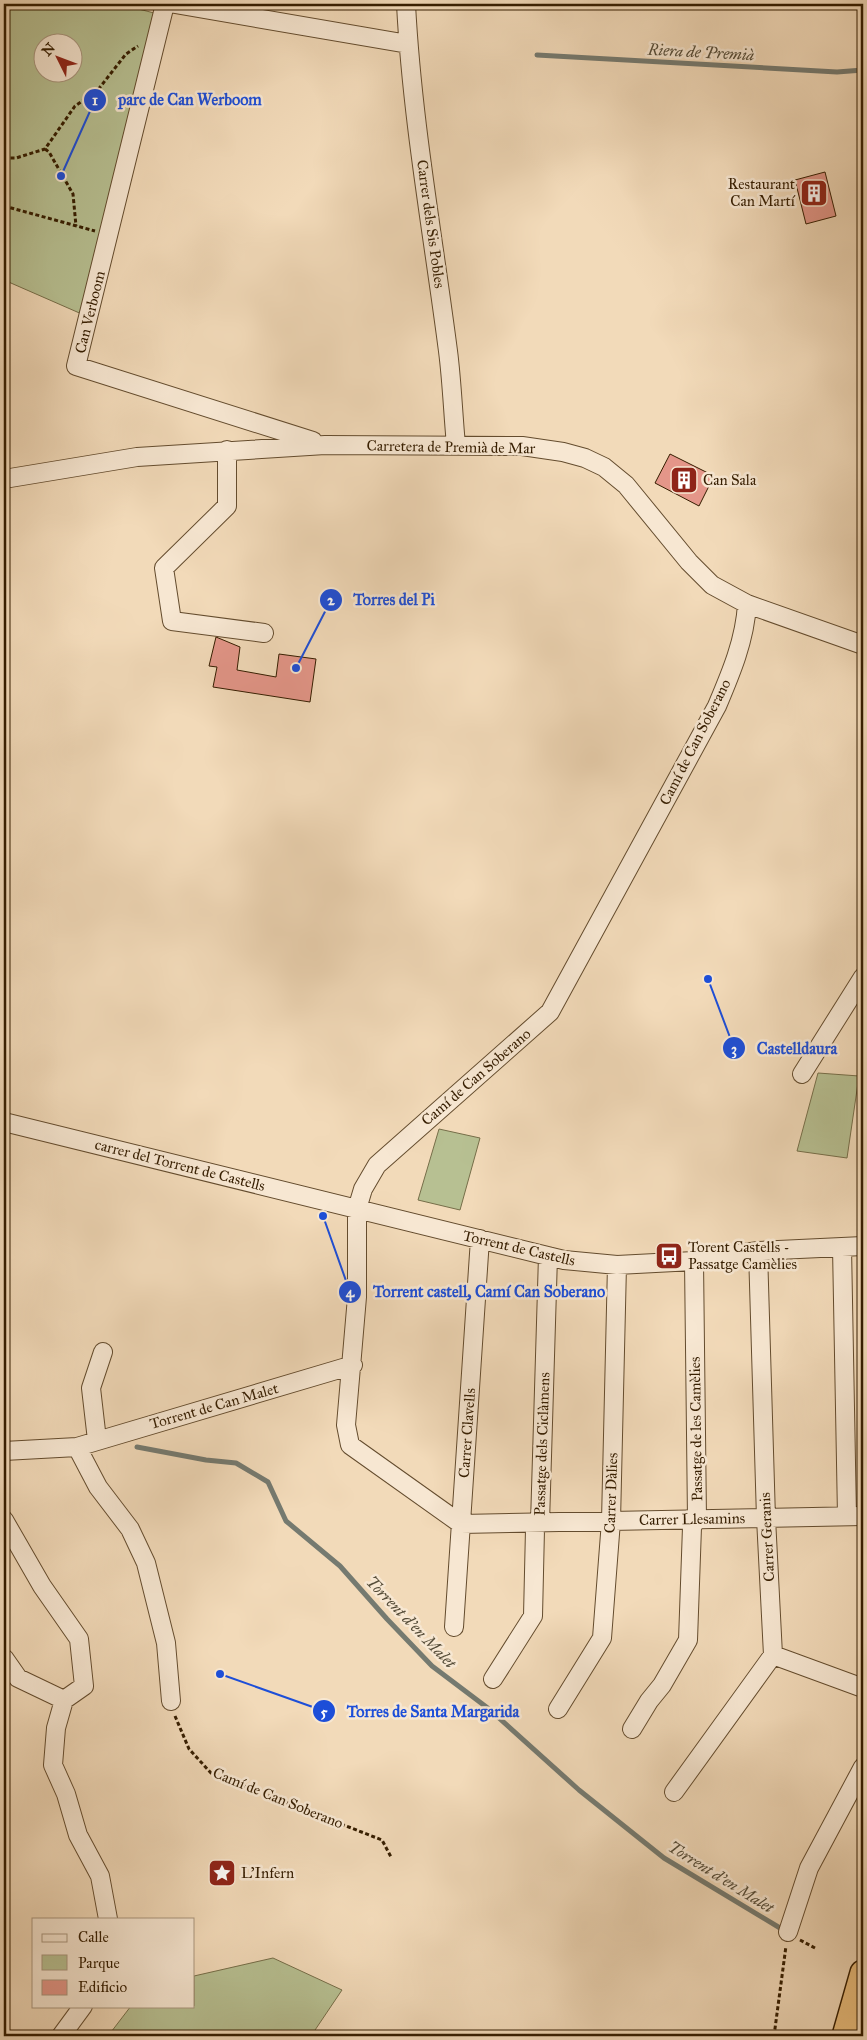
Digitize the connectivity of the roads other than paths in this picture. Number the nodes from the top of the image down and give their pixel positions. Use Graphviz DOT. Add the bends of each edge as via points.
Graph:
graph roads {
  1 [pos="166,4"];
  2 [pos="175,4"];
  3 [pos="406,4"];
  4 [pos="408,44"];
  5 [pos="324,445"];
  6 [pos="456,445"];
  7 [pos="227,450"];
  8 [pos="4,479"];
  9 [pos="747,604"];
  10 [pos="264,633"];
  11 [pos="863,645"];
  12 [pos="863,977"];
  13 [pos="802,1074"];
  14 [pos="4,1122"];
  15 [pos="357,1209"];
  16 [pos="480,1239"];
  17 [pos="863,1246"];
  18 [pos="842,1247"];
  19 [pos="758,1251"];
  20 [pos="548,1256"];
  21 [pos="694,1261"];
  22 [pos="617,1265"];
  23 [pos="103,1352"];
  24 [pos="352,1365"];
  25 [pos="97,1440"];
  26 [pos="77,1447"];
  27 [pos="4,1451"];
  28 [pos="855,1516"];
  29 [pos="766,1518"];
  30 [pos="697,1519"];
  31 [pos="4,1520"];
  32 [pos="610,1521"];
  33 [pos="540,1523"];
  34 [pos="461,1524"];
  35 [pos="454,1628"];
  36 [pos="773,1655"];
  37 [pos="4,1658"];
  38 [pos="493,1679"];
  39 [pos="863,1688"];
  40 [pos="64,1700"];
  41 [pos="172,1701"];
  42 [pos="558,1709"];
  43 [pos="632,1728"];
  44 [pos="863,1767"];
  45 [pos="674,1792"];
  46 [pos="108,1918"];
  47 [pos="788,1932"];
  48 [pos="863,1973"];
  49 [pos="82,2008"];
  50 [pos="61,2036"];
  51 [pos="845,2036"];
  1 -- 5 [label="street, Can Verboom" via="76,366"];
  2 -- 4 [label="street"];
  3 -- 4 [label="street, Carrer dels Sis Pobles"];
  4 -- 6 [label="street, Carrer dels Sis Pobles" via="448,353"];
  5 -- 6 [label="street, Carretera de Premià de Mar"];
  5 -- 7 [label="street, Carretera de Premià de Mar"];
  6 -- 9 [label="street, Carretera de Premià de Mar" via="522,446 585,458 604,467 626,485 712,585"];
  7 -- 8 [label="street, Carretera de Premià de Mar" via="137,458"];
  7 -- 10 [label="street" via="227,506 164,568 172,621"];
  9 -- 11 [label="street, Carretera de Premià de Mar"];
  9 -- 15 [label="street, Camí de Can Soberano" via="746,623 735,663 717,706 550,1012 377,1165 363,1189"];
  12 -- 13 [label="street"];
  14 -- 15 [label="street, carrer del Torrent de Castells"];
  15 -- 16 [label="street, Torrent de Castells"];
  15 -- 24 [label="street, Camí de Can Soberano" via="357,1296"];
  16 -- 20 [label="street, Torrent de Castells"];
  16 -- 34 [label="street, Carrer Clavells"];
  17 -- 18 [label="street, Torrent de Castells"];
  18 -- 19 [label="street, Torrent de Castells"];
  18 -- 28 [label="street"];
  19 -- 21 [label="street, Torrent de Castells"];
  19 -- 29 [label="street, Carrer Geranis"];
  20 -- 22 [label="street, Torrent de Castells"];
  20 -- 33 [label="street, Passatge dels Ciclàmens"];
  21 -- 22 [label="street, Torrent de Castells"];
  21 -- 30 [label="street, Passatge de les Camèlies"];
  22 -- 32 [label="street, Carrer Dàlies"];
  23 -- 25 [label="street" via="92,1388"];
  24 -- 25 [label="street, Torrent de Can Malet"];
  24 -- 34 [label="street, Camí de Can Soberano" via="346,1425 350,1445"];
  25 -- 26 [label="street, Torrent de Can Malet"];
  26 -- 27 [label="street, Torrent de Can Malet"];
  26 -- 41 [label="street" via="98,1487 130,1529 146,1563 166,1642"];
  28 -- 29 [label="street, Carrer Llesamins"];
  29 -- 30 [label="street, Carrer Llesamins"];
  29 -- 36 [label="street, Carrer Geranis"];
  30 -- 32 [label="street, Carrer Llesamins"];
  30 -- 43 [label="street, Passatge de les Camèlies" via="692,1527 688,1640"];
  31 -- 40 [label="street" via="42,1586 79,1639 84,1686"];
  32 -- 33 [label="street, Carrer Llesamins"];
  32 -- 42 [label="street, Carrer Dàlies" via="602,1638"];
  33 -- 34 [label="street, Carrer Llesamins"];
  33 -- 38 [label="street, Passatge dels Ciclàmens" via="535,1529 533,1616"];
  34 -- 35 [label="street, Carrer Clavells"];
  36 -- 39 [label="street"];
  36 -- 45 [label="street"];
  37 -- 40 [label="street" via="18,1678"];
  40 -- 46 [label="street" via="56,1728 53,1765 78,1835 100,1876"];
  44 -- 47 [label="street" via="809,1868"];
  48 -- 51 [label="highway"];
  49 -- 50 [label="street"];
}
